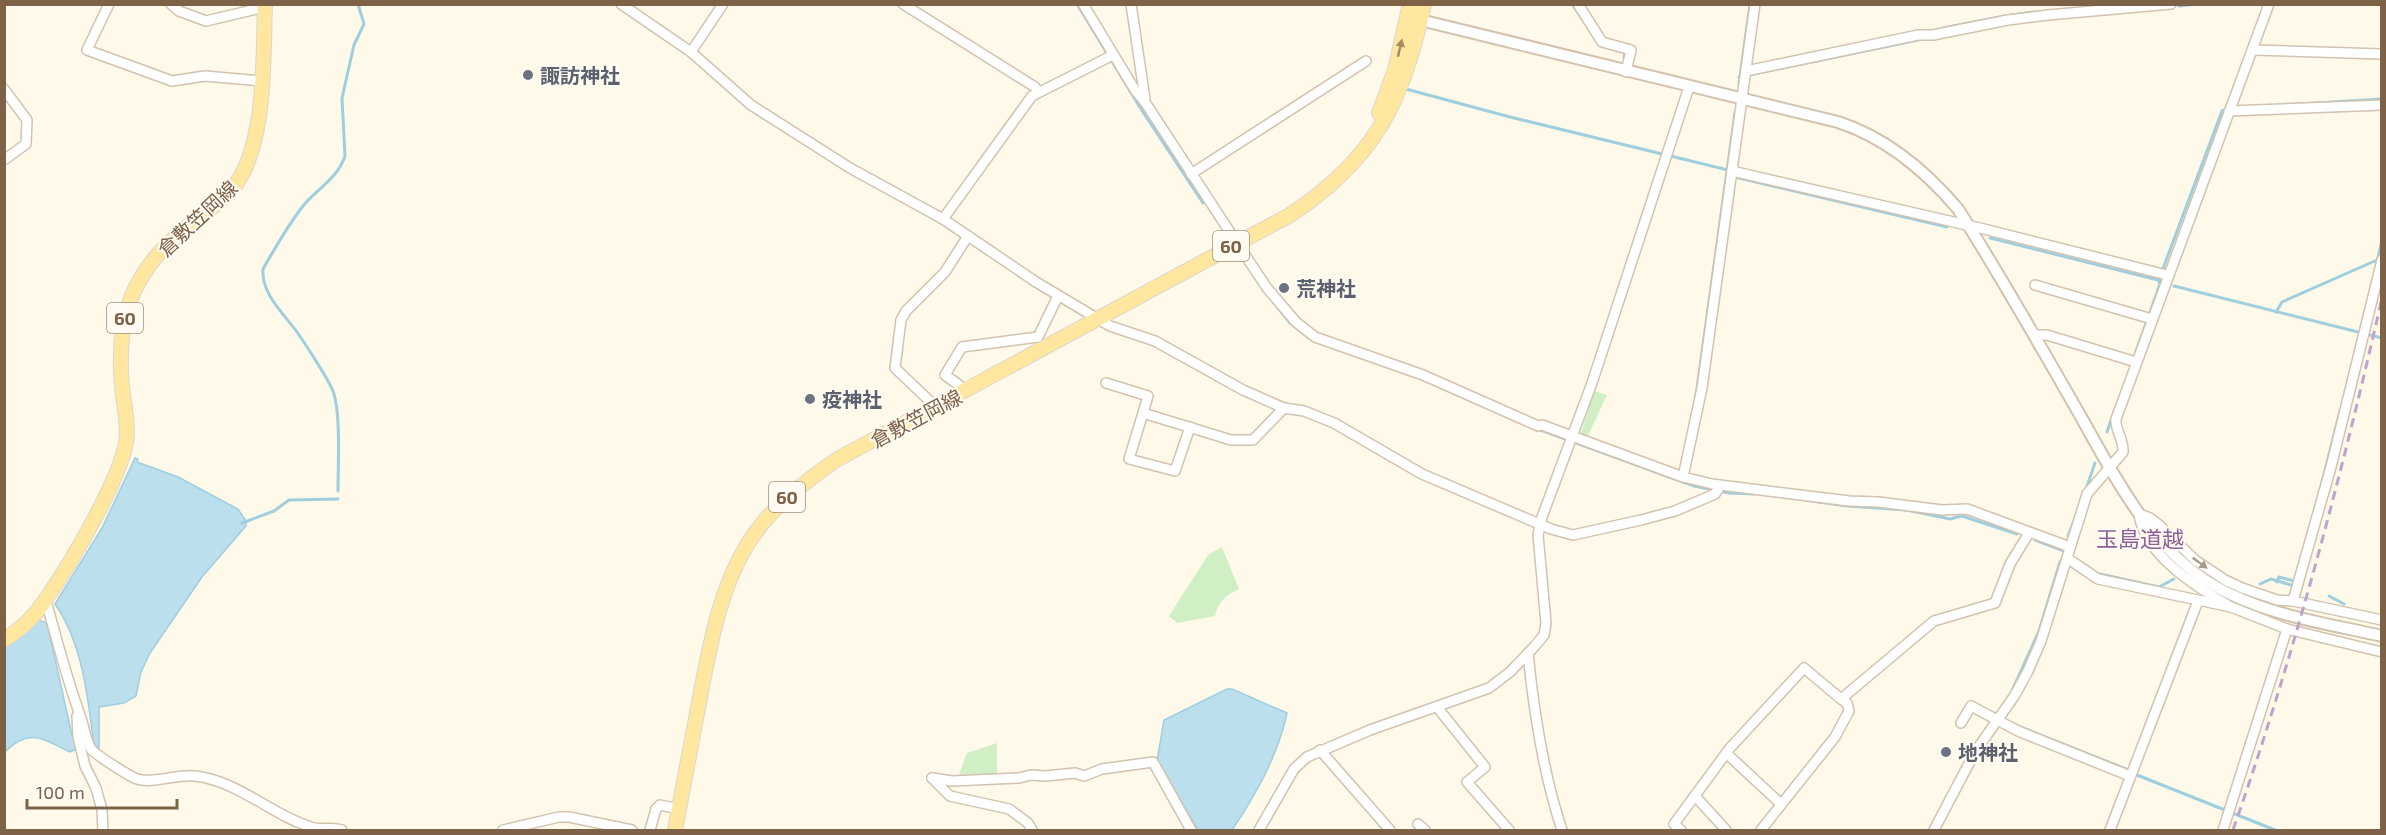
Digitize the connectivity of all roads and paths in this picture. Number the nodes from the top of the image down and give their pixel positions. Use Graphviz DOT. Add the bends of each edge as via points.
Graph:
graph roads {
  1 [pos="109,4"];
  2 [pos="171,4"];
  3 [pos="621,4"];
  4 [pos="723,4"];
  5 [pos="903,4"];
  6 [pos="1083,4"];
  7 [pos="1131,4"];
  8 [pos="1424,4"];
  9 [pos="1578,4"];
  10 [pos="1755,4"];
  11 [pos="2171,4"];
  12 [pos="2269,4"];
  13 [pos="265,6"];
  14 [pos="1413,14"];
  15 [pos="2252,50"];
  16 [pos="691,52"];
  17 [pos="2382,54"];
  18 [pos="1110,56"];
  19 [pos="1366,61"];
  20 [pos="1626,72"];
  21 [pos="1745,74"];
  22 [pos="262,81"];
  23 [pos="1689,87"];
  24 [pos="4,89"];
  25 [pos="1037,91"];
  26 [pos="1742,99"];
  27 [pos="1145,102"];
  28 [pos="2382,105"];
  29 [pos="2229,111"];
  30 [pos="4,159"];
  31 [pos="1732,171"];
  32 [pos="1191,174"];
  33 [pos="943,219"];
  34 [pos="1969,226"];
  35 [pos="968,236"];
  36 [pos="1237,243"];
  37 [pos="2382,261"];
  38 [pos="2163,274"];
  39 [pos="2035,285"];
  40 [pos="1058,296"];
  41 [pos="2149,318"];
  42 [pos="1098,319"];
  43 [pos="2034,335"];
  44 [pos="2133,361"];
  45 [pos="1106,383"];
  46 [pos="959,385"];
  47 [pos="936,407"];
  48 [pos="1284,408"];
  49 [pos="1143,413"];
  50 [pos="1190,427"];
  51 [pos="1572,440"];
  52 [pos="2111,468"];
  53 [pos="1683,477"];
  54 [pos="1719,489"];
  55 [pos="2139,514"];
  56 [pos="1540,524"];
  57 [pos="2029,533"];
  58 [pos="2070,547"];
  59 [pos="2067,558"];
  60 [pos="46,601"];
  61 [pos="2198,601"];
  62 [pos="2293,601"];
  63 [pos="2231,607"];
  64 [pos="2382,620"];
  65 [pos="2287,629"];
  66 [pos="2382,636"];
  67 [pos="4,640"];
  68 [pos="2382,652"];
  69 [pos="1528,653"];
  70 [pos="1841,699"];
  71 [pos="76,704"];
  72 [pos="1437,707"];
  73 [pos="1997,721"];
  74 [pos="1961,723"];
  75 [pos="1320,750"];
  76 [pos="1726,753"];
  77 [pos="2130,776"];
  78 [pos="1695,796"];
  79 [pos="1781,804"];
  80 [pos="679,809"];
  81 [pos="103,831"];
  82 [pos="342,831"];
  83 [pos="503,831"];
  84 [pos="632,831"];
  85 [pos="650,831"];
  86 [pos="675,831"];
  87 [pos="1032,831"];
  88 [pos="1191,831"];
  89 [pos="1259,831"];
  90 [pos="1390,831"];
  91 [pos="1509,831"];
  92 [pos="1562,831"];
  93 [pos="1681,831"];
  94 [pos="1726,831"];
  95 [pos="1761,831"];
  96 [pos="1934,831"];
  97 [pos="2110,831"];
  98 [pos="2223,831"];
  1 -- 22 [label="street" via="87,50 172,81 205,76"];
  2 -- 13 [label="street" via="206,21"];
  3 -- 16 [label="street"];
  4 -- 16 [label="street"];
  5 -- 25 [label="street"];
  6 -- 18 [label="street"];
  7 -- 27 [label="street"];
  8 -- 14 [label="main road, 倉敷笠岡線 / 60"];
  9 -- 20 [label="street" via="1602,42 1631,50"];
  10 -- 21 [label="street"];
  11 -- 21 [label="street" via="2008,20 1918,35"];
  12 -- 15 [label="street"];
  13 -- 22 [label="main road, 倉敷笠岡線 / 60"];
  14 -- 20 [label="street"];
  14 -- 36 [label="main road, 倉敷笠岡線 / 60" via="1410,63 1375,137 1316,198"];
  15 -- 17 [label="street"];
  15 -- 29 [label="street"];
  16 -- 33 [label="street" via="751,105 850,168"];
  18 -- 25 [label="street"];
  18 -- 27 [label="street"];
  19 -- 32 [label="street"];
  20 -- 23 [label="street"];
  21 -- 26 [label="street"];
  22 -- 60 [label="main road, 倉敷笠岡線 / 60" via="255,138 241,176 220,201 159,251 132,297 120,349 128,434 119,466 101,506"];
  23 -- 26 [label="street"];
  23 -- 51 [label="street"];
  24 -- 30 [label="street" via="27,120 26,144"];
  25 -- 33 [label="street"];
  26 -- 31 [label="street"];
  26 -- 34 [label="street" via="1838,122 1886,144 1935,183"];
  27 -- 32 [label="street"];
  28 -- 29 [label="street"];
  29 -- 38 [label="street"];
  31 -- 34 [label="street"];
  31 -- 53 [label="street" via="1702,388"];
  32 -- 36 [label="street"];
  33 -- 35 [label="street"];
  34 -- 38 [label="street"];
  34 -- 43 [label="street"];
  35 -- 40 [label="street"];
  35 -- 47 [label="street" via="945,272 901,320 895,368"];
  36 -- 42 [label="main road, 倉敷笠岡線 / 60"];
  36 -- 51 [label="street" via="1288,315 1315,337 1423,375"];
  37 -- 62 [label="street"];
  38 -- 41 [label="street"];
  39 -- 41 [label="street"];
  40 -- 42 [label="street"];
  40 -- 46 [label="street" via="1038,337 962,347 945,375"];
  41 -- 44 [label="street"];
  42 -- 47 [label="main road, 倉敷笠岡線 / 60"];
  42 -- 48 [label="street" via="1155,341"];
  43 -- 44 [label="street" via="2047,335"];
  43 -- 52 [label="street"];
  44 -- 52 [label="street" via="2115,424 2123,441 2123,452"];
  45 -- 49 [label="street" via="1148,396"];
  47 -- 80 [label="main road, 倉敷笠岡線 / 60" via="836,460 800,485 748,542 732,571 715,620"];
  48 -- 50 [label="street" via="1253,440 1231,440"];
  48 -- 56 [label="street" via="1334,423 1422,474"];
  49 -- 50 [label="street"];
  49 -- 50 [label="street" via="1129,459 1175,471"];
  51 -- 53 [label="street"];
  51 -- 56 [label="street"];
  52 -- 55 [label="street"];
  52 -- 58 [label="street" via="2087,494"];
  53 -- 54 [label="street"];
  54 -- 56 [label="street" via="1675,511 1590,532 1573,535"];
  54 -- 57 [label="street" via="1966,509"];
  55 -- 62 [label="street, one-way" via="2150,518 2185,552 2225,580 2259,595"];
  55 -- 63 [label="street" via="2143,533 2164,558 2200,589"];
  55 -- 66 [label="street" via="2182,563 2228,593 2262,607"];
  56 -- 69 [label="street" via="1546,629"];
  57 -- 58 [label="street"];
  57 -- 70 [label="street" via="2010,564 1995,603 1934,621"];
  58 -- 59 [label="street"];
  59 -- 61 [label="street" via="2098,579"];
  59 -- 73 [label="street" via="2041,641 2028,671"];
  60 -- 67 [label="main road, 倉敷笠岡線 / 60" via="17,633"];
  60 -- 71 [label="street"];
  61 -- 63 [label="street"];
  61 -- 77 [label="street"];
  62 -- 64 [label="street"];
  63 -- 65 [label="street"];
  65 -- 68 [label="street"];
  65 -- 98 [label="street"];
  69 -- 72 [label="street" via="1496,684"];
  69 -- 92 [label="street" via="1543,759"];
  70 -- 76 [label="street" via="1804,668"];
  70 -- 79 [label="street" via="1849,711 1835,737"];
  71 -- 81 [label="street" via="78,737 102,810"];
  71 -- 82 [label="street" via="92,749 137,779 204,778 240,790 290,819 314,828"];
  72 -- 75 [label="street"];
  72 -- 91 [label="street" via="1485,767 1467,782"];
  73 -- 74 [label="street" via="1971,706"];
  73 -- 77 [label="street"];
  73 -- 96 [label="street" via="1975,752"];
  75 -- 89 [label="street" via="1294,770"];
  75 -- 90 [label="street"];
  76 -- 78 [label="street"];
  76 -- 79 [label="street"];
  77 -- 97 [label="street"];
  78 -- 93 [label="street" via="1674,824"];
  78 -- 94 [label="street"];
  79 -- 95 [label="street"];
  80 -- 85 [label="street" via="656,809"];
  80 -- 86 [label="main road, 倉敷笠岡線 / 60"];
  83 -- 84 [label="street" via="569,817"];
  87 -- 88 [label="street" via="1028,823 1009,809 950,796 932,778 952,781 1075,773 1084,776 1102,769 1153,762"];
}
